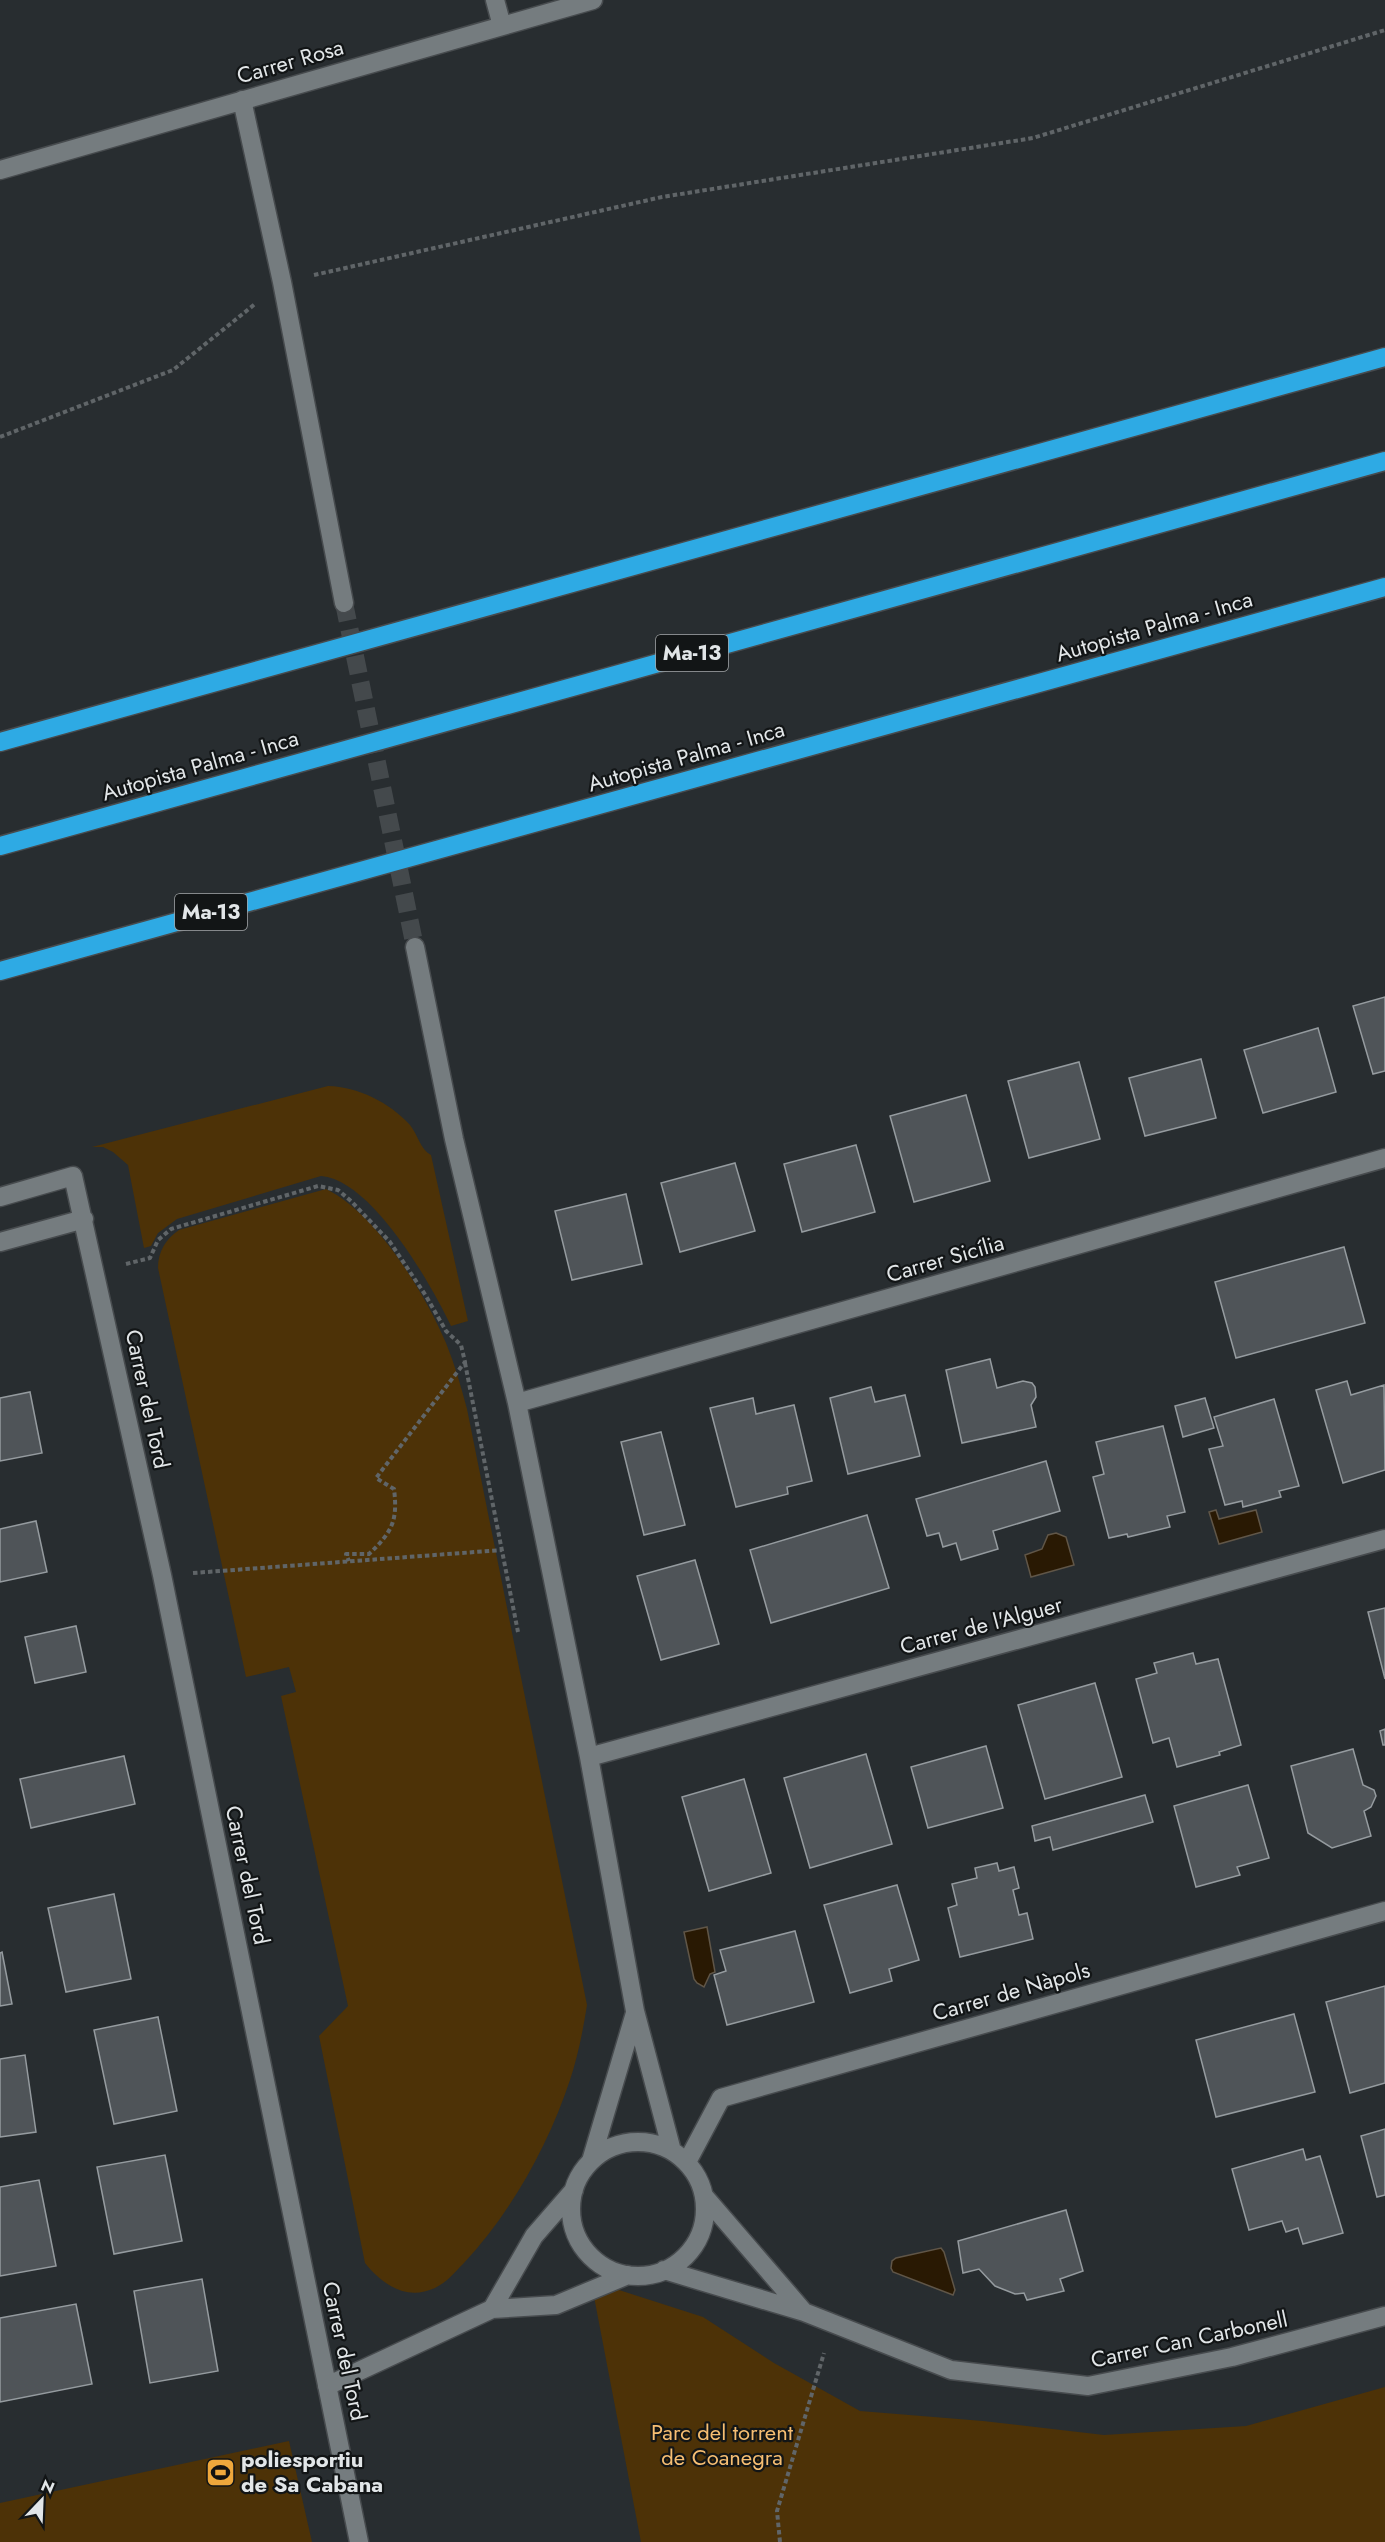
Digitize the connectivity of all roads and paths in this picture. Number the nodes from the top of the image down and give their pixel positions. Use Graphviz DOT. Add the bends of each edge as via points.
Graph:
graph roads {
  1 [pos="495,0"];
  2 [pos="593,0"];
  3 [pos="502,26"];
  4 [pos="1385,30"];
  5 [pos="242,100"];
  6 [pos="0,170"];
  7 [pos="282,282"];
  8 [pos="1385,357"];
  9 [pos="0,436"];
  10 [pos="1385,461"];
  11 [pos="1385,587"];
  12 [pos="344,603"];
  13 [pos="0,742"];
  14 [pos="0,846"];
  15 [pos="415,947"];
  16 [pos="0,971"];
  17 [pos="1385,1158"];
  18 [pos="0,1197"];
  19 [pos="84,1219"];
  20 [pos="0,1242"];
  21 [pos="96,1272"];
  22 [pos="465,1362"];
  23 [pos="517,1403"];
  24 [pos="1385,1539"];
  25 [pos="502,1551"];
  26 [pos="349,1561"];
  27 [pos="162,1575"];
  28 [pos="518,1632"];
  29 [pos="589,1757"];
  30 [pos="1385,1911"];
  31 [pos="635,2011"];
  32 [pos="679,2157"];
  33 [pos="591,2161"];
  34 [pos="574,2190"];
  35 [pos="705,2197"];
  36 [pos="664,2270"];
  37 [pos="628,2275"];
  38 [pos="492,2309"];
  39 [pos="804,2312"];
  40 [pos="1385,2316"];
  41 [pos="833,2324"];
  42 [pos="327,2386"];
  43 [pos="360,2542"];
  44 [pos="780,2542"];
  1 -- 3 [label="street"];
  2 -- 3 [label="street, Carrer Rosa"];
  3 -- 5 [label="street, Carrer Rosa"];
  4 -- 7 [label="path" via="1033,138 662,197"];
  5 -- 6 [label="street, Carrer Rosa"];
  5 -- 7 [label="street"];
  7 -- 9 [label="path" via="173,370"];
  7 -- 12 [label="street"];
  8 -- 13 [label="highway"];
  10 -- 14 [label="highway, Autopista Palma - Inca / Ma-13"];
  11 -- 16 [label="highway, Autopista Palma - Inca / Ma-13"];
  15 -- 23 [label="street" via="454,1139"];
  17 -- 23 [label="street, Carrer Sicília"];
  18 -- 19 [label="street, Carrer del Tord" via="73,1176"];
  19 -- 20 [label="street"];
  19 -- 21 [label="street, Carrer del Tord"];
  21 -- 22 [label="path" via="150,1258 158,1240 171,1229 318,1186 329,1187 351,1201 390,1242 446,1331 461,1345"];
  21 -- 27 [label="street, Carrer del Tord"];
  22 -- 25 [label="path"];
  22 -- 26 [label="path" via="376,1478 394,1489 392,1528 369,1554 346,1554"];
  23 -- 29 [label="street"];
  24 -- 29 [label="street, Carrer de l'Alguer"];
  25 -- 26 [label="path"];
  25 -- 28 [label="path"];
  26 -- 27 [label="path"];
  27 -- 42 [label="street, Carrer del Tord"];
  29 -- 31 [label="street"];
  30 -- 32 [label="street, Carrer de Nàpols" via="722,2098"];
  31 -- 32 [label="street"];
  31 -- 33 [label="street"];
  32 -- 33 [label="street" via="655,2144 638,2142 621,2144"];
  32 -- 35 [label="street" via="698,2178"];
  33 -- 34 [label="street"];
  34 -- 37 [label="street" via="571,2208 582,2245 610,2270"];
  34 -- 38 [label="street" via="534,2236"];
  35 -- 36 [label="street" via="705,2216 693,2249"];
  35 -- 39 [label="street, Carrer Can Carbonell"];
  36 -- 37 [label="street"];
  36 -- 39 [label="street"];
  37 -- 38 [label="street" via="556,2305"];
  38 -- 42 [label="street"];
  39 -- 41 [label="street, Carrer Can Carbonell"];
  40 -- 41 [label="street, Carrer Can Carbonell" via="1233,2357 1088,2386 951,2370"];
  41 -- 44 [label="path" via="777,2511"];
  42 -- 43 [label="street, Carrer del Tord"];
}
